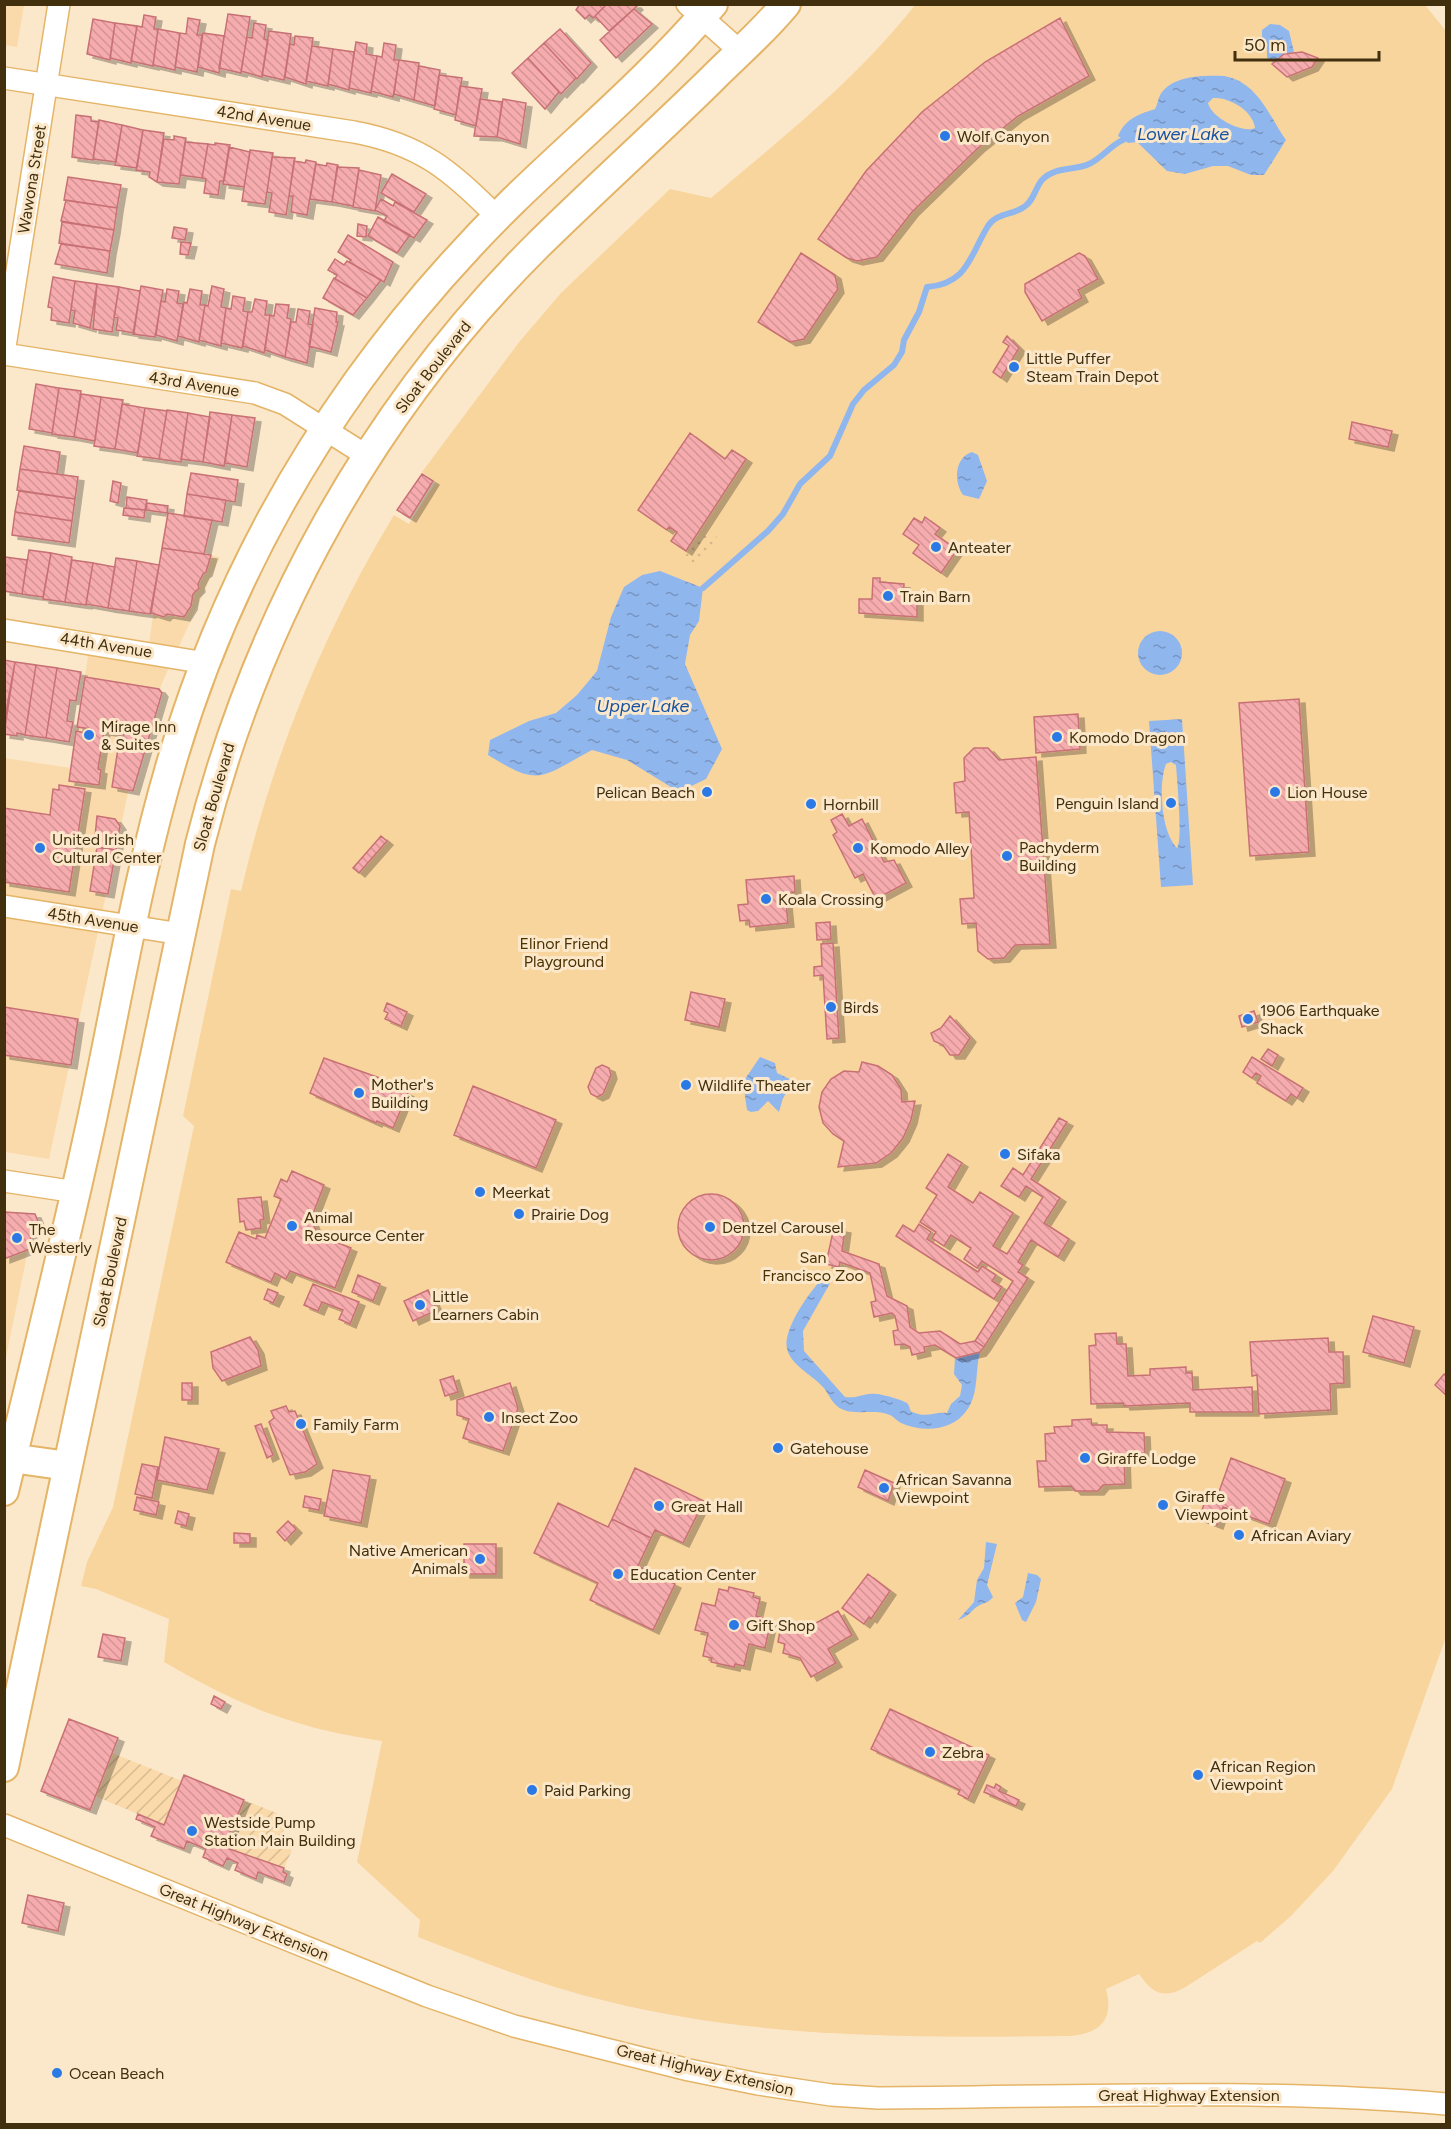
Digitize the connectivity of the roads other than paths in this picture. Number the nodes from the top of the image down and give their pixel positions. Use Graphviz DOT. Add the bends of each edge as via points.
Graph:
graph roads {
  1 [pos="59,4"];
  2 [pos="786,4"];
  3 [pos="701,9"];
  4 [pos="742,53"];
  5 [pos="4,78"];
  6 [pos="46,84"];
  7 [pos="497,217"];
  8 [pos="4,354"];
  9 [pos="326,429"];
  10 [pos="367,456"];
  11 [pos="4,630"];
  12 [pos="206,663"];
  13 [pos="4,906"];
  14 [pos="132,926"];
  15 [pos="181,934"];
  16 [pos="4,1181"];
  17 [pos="76,1192"];
  18 [pos="9,1457"];
  19 [pos="68,1466"];
  20 [pos="4,1491"];
  21 [pos="4,1767"];
  22 [pos="4,1825"];
  23 [pos="1446,2104"];
  1 -- 6 [label="street, Wawona Street"];
  2 -- 4 [label="street, Sloat Boulevard"];
  3 -- 4 [label="street"];
  3 -- 7 [label="street" via="648,74"];
  4 -- 10 [label="street, Sloat Boulevard" via="509,276 432,365"];
  5 -- 6 [label="street, 42nd Avenue"];
  6 -- 7 [label="street, 42nd Avenue" via="394,141 447,169"];
  6 -- 8 [label="street, Wawona Street"];
  7 -- 9 [label="street" via="397,329"];
  8 -- 9 [label="street, 43rd Avenue" via="255,393 285,404"];
  9 -- 10 [label="street, 43rd Avenue"];
  9 -- 12 [label="street" via="254,553"];
  10 -- 15 [label="street, Sloat Boulevard" via="305,564 254,675 213,795"];
  11 -- 12 [label="street, 44th Avenue"];
  12 -- 14 [label="street" via="164,788"];
  13 -- 14 [label="street, 45th Avenue"];
  14 -- 15 [label="street, 45th Avenue"];
  14 -- 17 [label="street"];
  15 -- 19 [label="street, Sloat Boulevard"];
  16 -- 17 [label="street"];
  17 -- 18 [label="street"];
  18 -- 19 [label="street"];
  18 -- 20 [label="street"];
  19 -- 21 [label="street, Sloat Boulevard"];
  22 -- 23 [label="street, Great Highway Extension" via="427,1996 514,2026 758,2084 878,2098 1174,2093 1311,2095"];
}
